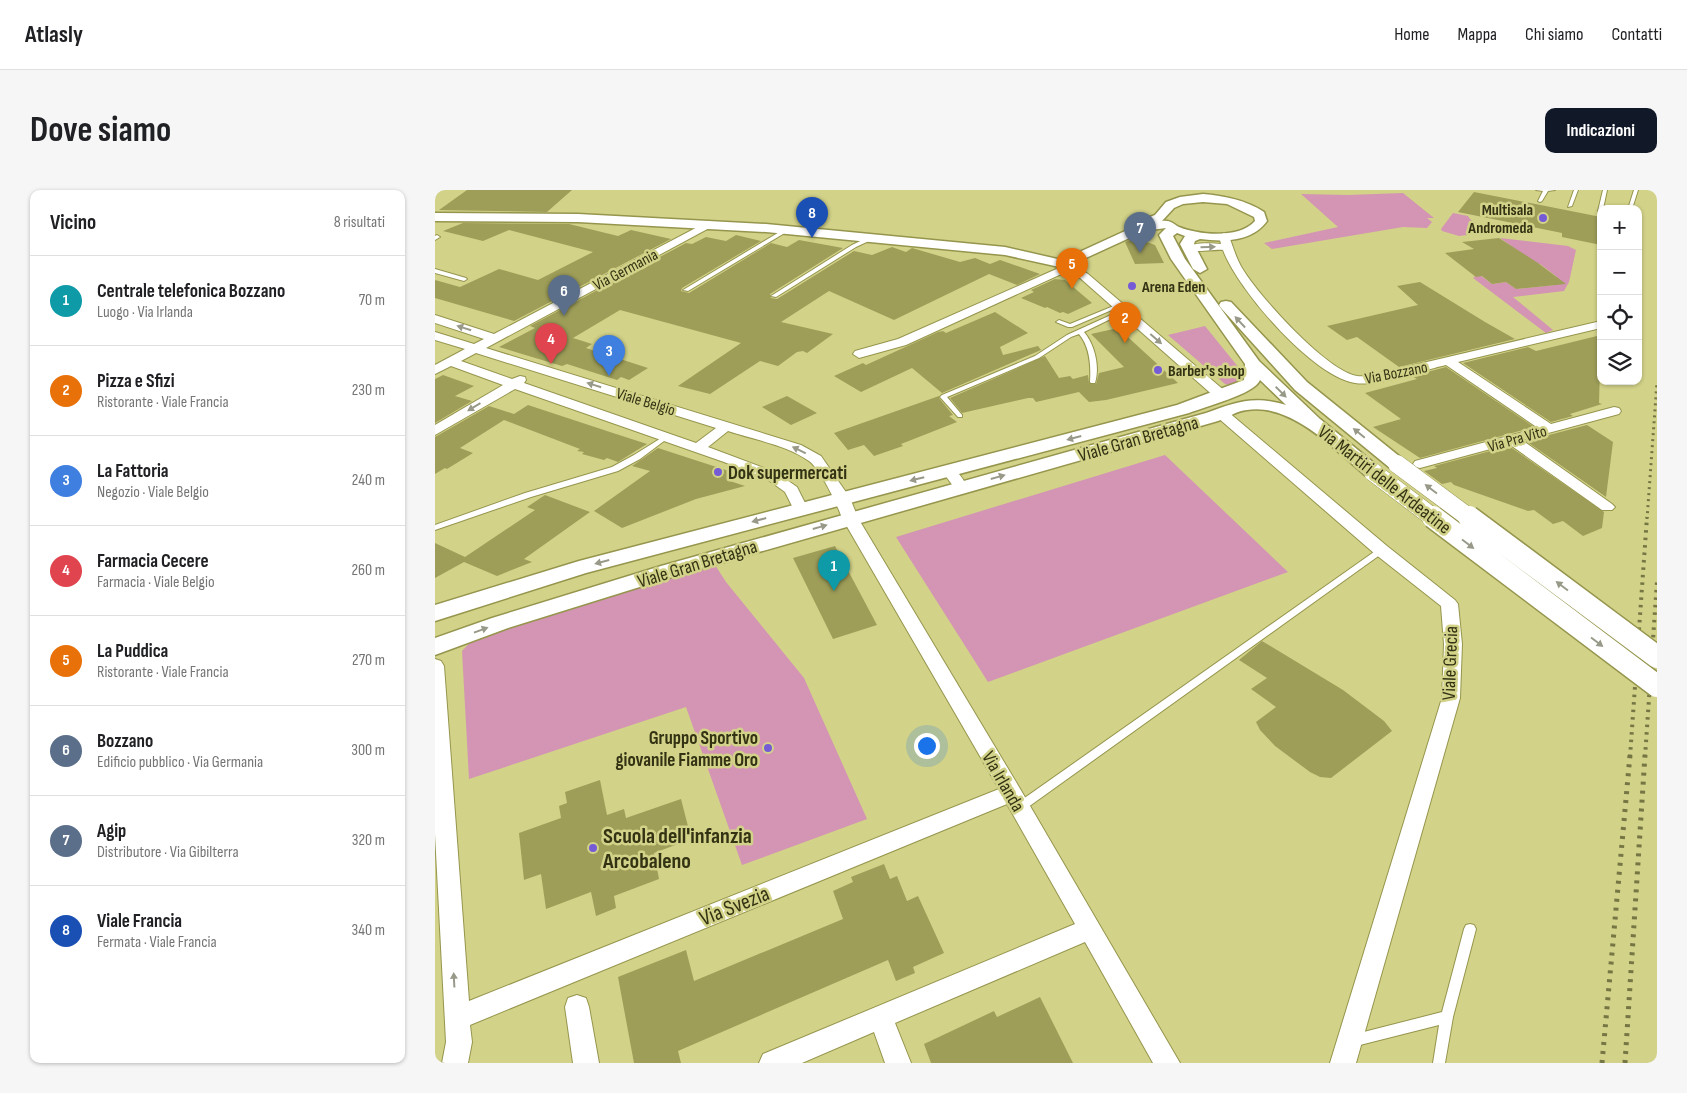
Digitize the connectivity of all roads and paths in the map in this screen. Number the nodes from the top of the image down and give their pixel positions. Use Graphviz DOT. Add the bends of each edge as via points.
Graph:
graph roads {
  1 [pos="1538,190"];
  2 [pos="1546,190"];
  3 [pos="1553,190"];
  4 [pos="1576,190"];
  5 [pos="1605,190"];
  6 [pos="1636,190"];
  7 [pos="1167,193"];
  8 [pos="1187,200"];
  9 [pos="1540,201"];
  10 [pos="1601,205"];
  11 [pos="1631,205"];
  12 [pos="1570,206"];
  13 [pos="435,217"];
  14 [pos="1169,218"];
  15 [pos="709,224"];
  16 [pos="786,230"];
  17 [pos="1197,235"];
  18 [pos="871,238"];
  19 [pos="1226,242"];
  20 [pos="1188,250"];
  21 [pos="1067,265"];
  22 [pos="435,271"];
  23 [pos="464,279"];
  24 [pos="686,290"];
  25 [pos="774,296"];
  26 [pos="1121,308"];
  27 [pos="435,319"];
  28 [pos="1059,322"];
  29 [pos="1597,325"];
  30 [pos="1080,331"];
  31 [pos="435,336"];
  32 [pos="494,338"];
  33 [pos="475,348"];
  34 [pos="859,354"];
  35 [pos="1448,361"];
  36 [pos="451,362"];
  37 [pos="1253,364"];
  38 [pos="537,368"];
  39 [pos="435,370"];
  40 [pos="1093,382"];
  41 [pos="513,384"];
  42 [pos="1222,404"];
  43 [pos="1614,411"];
  44 [pos="960,416"];
  45 [pos="1314,423"];
  46 [pos="727,426"];
  47 [pos="1549,429"];
  48 [pos="435,431"];
  49 [pos="666,437"];
  50 [pos="1512,440"];
  51 [pos="698,448"];
  52 [pos="1420,464"];
  53 [pos="949,470"];
  54 [pos="961,487"];
  55 [pos="842,498"];
  56 [pos="1607,507"];
  57 [pos="801,509"];
  58 [pos="850,518"];
  59 [pos="435,528"];
  60 [pos="1381,550"];
  61 [pos="435,613"];
  62 [pos="435,647"];
  63 [pos="1657,657"];
  64 [pos="435,666"];
  65 [pos="1657,686"];
  66 [pos="1016,800"];
  67 [pos="441,868"];
  68 [pos="1089,929"];
  69 [pos="1471,929"];
  70 [pos="577,1007"];
  71 [pos="880,1016"];
  72 [pos="1447,1017"];
  73 [pos="457,1018"];
  74 [pos="1349,1042"];
  75 [pos="455,1063"];
  76 [pos="586,1063"];
  77 [pos="772,1063"];
  78 [pos="898,1063"];
  79 [pos="1167,1063"];
  80 [pos="1343,1063"];
  81 [pos="1439,1063"];
  1 -- 2 [label="lane"];
  2 -- 3 [label="lane"];
  2 -- 9 [label="lane"];
  4 -- 12 [label="lane"];
  5 -- 10 [label="lane"];
  6 -- 11 [label="lane"];
  7 -- 8 [label="street"];
  7 -- 14 [label="street"];
  8 -- 14 [label="street"];
  8 -- 19 [label="street" via="1230,201 1260,215 1258,226"];
  13 -- 15 [label="street" via="551,217"];
  14 -- 17 [label="street"];
  14 -- 21 [label="street" via="1131,232"];
  14 -- 37 [label="street, Via Martiri delle Ardeatine" via="1166,235 1178,259"];
  15 -- 16 [label="street"];
  15 -- 32 [label="street, Via Germania"];
  16 -- 18 [label="street"];
  16 -- 24 [label="lane"];
  17 -- 19 [label="street"];
  17 -- 20 [label="street" via="1189,239"];
  18 -- 21 [label="street" via="1005,251"];
  18 -- 25 [label="lane"];
  20 -- 19 [label="street, one-way"];
  19 -- 35 [label="street, Via Bozzano" via="1238,271 1295,339 1345,376 1365,380"];
  63 -- 20 [label="street, Via Martiri delle Ardeatine, one-way, bridge" via="1397,464 1301,386 1231,312"];
  21 -- 26 [label="street, Viale Grecia"];
  21 -- 34 [label="street" via="902,342"];
  22 -- 23 [label="lane"];
  26 -- 28 [label="lane" via="1070,326"];
  26 -- 30 [label="lane"];
  26 -- 42 [label="street, Viale Grecia, one-way"];
  32 -- 27 [label="street, one-way"];
  29 -- 35 [label="street, Via Bozzano"];
  30 -- 40 [label="lane" via="1086,338 1094,362"];
  30 -- 44 [label="lane" via="1037,357 944,396"];
  31 -- 33 [label="street, Viale Belgio"];
  32 -- 33 [label="street, Via Germania"];
  33 -- 36 [label="street, Via Germania"];
  33 -- 38 [label="street, Viale Belgio"];
  35 -- 47 [label="street"];
  36 -- 39 [label="street, Via Germania"];
  36 -- 41 [label="street, Viale Belgio"];
  37 -- 42 [label="street, Viale Gran Bretagna" via="1251,382"];
  37 -- 45 [label="street, Via Martiri delle Ardeatine, one-way"];
  38 -- 41 [label="street"];
  46 -- 38 [label="street, Viale Belgio, one-way"];
  41 -- 48 [label="street, one-way"];
  41 -- 49 [label="street, Viale Belgio"];
  42 -- 45 [label="street, Viale Gran Bretagna" via="1277,407"];
  42 -- 53 [label="street, Viale Gran Bretagna, one-way" via="1183,410"];
  54 -- 42 [label="street, Viale Gran Bretagna, one-way"];
  42 -- 60 [label="street, Viale Grecia"];
  43 -- 47 [label="street, Via Pra Vito"];
  45 -- 65 [label="street, Via Martiri delle Ardeatine, one-way, bridge" via="1373,472"];
  46 -- 51 [label="street"];
  55 -- 46 [label="street, Viale Belgio, one-way" via="816,459 796,448"];
  47 -- 50 [label="street, Via Pra Vito"];
  49 -- 51 [label="street, Viale Belgio"];
  49 -- 59 [label="lane" via="615,469"];
  50 -- 52 [label="street, Via Pra Vito"];
  50 -- 56 [label="street"];
  51 -- 57 [label="street, Viale Belgio" via="772,476 791,490"];
  53 -- 54 [label="street"];
  53 -- 55 [label="street, Viale Gran Bretagna, one-way"];
  54 -- 58 [label="street, Viale Gran Bretagna"];
  55 -- 57 [label="street, Viale Gran Bretagna"];
  55 -- 58 [label="street, Via Irlanda"];
  57 -- 61 [label="street, Viale Gran Bretagna, one-way" via="579,568"];
  62 -- 58 [label="street, Viale Gran Bretagna, one-way" via="510,620"];
  58 -- 66 [label="street, Via Irlanda"];
  60 -- 66 [label="lane"];
  60 -- 74 [label="street, Viale Grecia" via="1449,604 1453,644 1451,698"];
  64 -- 67 [label="street"];
  66 -- 68 [label="street, Via Irlanda"];
  66 -- 73 [label="street, Via Svezia"];
  73 -- 67 [label="street, one-way"];
  68 -- 71 [label="street"];
  68 -- 79 [label="street, Via Irlanda"];
  69 -- 72 [label="lane"];
  70 -- 76 [label="street"];
  71 -- 77 [label="street"];
  71 -- 78 [label="street"];
  72 -- 74 [label="lane"];
  72 -- 81 [label="lane"];
  73 -- 75 [label="street" via="459,1042"];
  74 -- 80 [label="street, Viale Grecia"];
}
